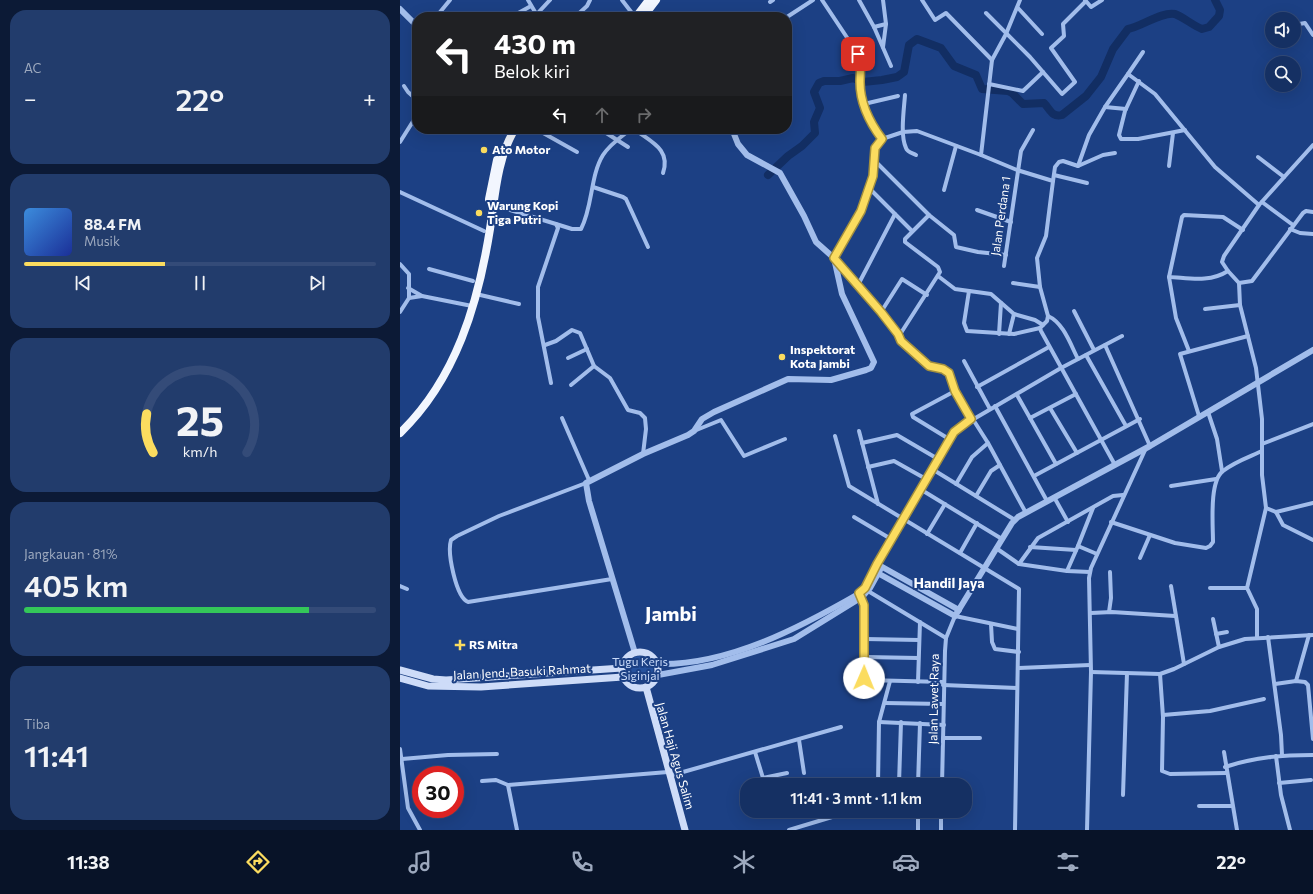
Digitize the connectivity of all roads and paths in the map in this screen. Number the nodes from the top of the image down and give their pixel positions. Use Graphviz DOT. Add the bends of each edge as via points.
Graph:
graph roads {
  1 [pos="450,0"];
  2 [pos="528,0"];
  3 [pos="550,0"];
  4 [pos="590,0"];
  5 [pos="622,0"];
  6 [pos="649,0"];
  7 [pos="656,0"];
  8 [pos="813,0"];
  9 [pos="822,0"];
  10 [pos="860,0"];
  11 [pos="882,0"];
  12 [pos="922,0"];
  13 [pos="1020,0"];
  14 [pos="1102,0"];
  15 [pos="1085,1"];
  16 [pos="532,6"];
  17 [pos="1018,8"];
  18 [pos="400,9"];
  19 [pos="440,12"];
  20 [pos="521,12"];
  21 [pos="535,12"];
  22 [pos="540,12"];
  23 [pos="580,12"];
  24 [pos="632,12"];
  25 [pos="640,12"];
  26 [pos="647,12"];
  27 [pos="986,13"];
  28 [pos="792,14"];
  29 [pos="412,21"];
  30 [pos="1301,22"];
  31 [pos="886,24"];
  32 [pos="874,27"];
  33 [pos="1006,34"];
  34 [pos="1042,34"];
  35 [pos="1313,35"];
  36 [pos="883,47"];
  37 [pos="1143,52"];
  38 [pos="992,60"];
  39 [pos="891,66"];
  40 [pos="1043,72"];
  41 [pos="1128,74"];
  42 [pos="1139,81"];
  43 [pos="989,85"];
  44 [pos="404,86"];
  45 [pos="412,95"];
  46 [pos="905,95"];
  47 [pos="898,96"];
  48 [pos="864,104"];
  49 [pos="1105,107"];
  50 [pos="1126,109"];
  51 [pos="412,124"];
  52 [pos="1033,130"];
  53 [pos="1185,130"];
  54 [pos="904,132"];
  55 [pos="1173,133"];
  56 [pos="506,134"];
  57 [pos="513,134"];
  58 [pos="545,134"];
  59 [pos="608,134"];
  60 [pos="625,134"];
  61 [pos="640,134"];
  62 [pos="734,134"];
  63 [pos="882,139"];
  64 [pos="618,140"];
  65 [pos="400,142"];
  66 [pos="1313,145"];
  67 [pos="956,146"];
  68 [pos="628,147"];
  69 [pos="577,152"];
  70 [pos="1115,153"];
  71 [pos="916,155"];
  72 [pos="981,155"];
  73 [pos="1258,157"];
  74 [pos="875,161"];
  75 [pos="1078,166"];
  76 [pos="1169,166"];
  77 [pos="1018,170"];
  78 [pos="663,173"];
  79 [pos="1054,176"];
  80 [pos="1284,177"];
  81 [pos="1053,181"];
  82 [pos="1087,183"];
  83 [pos="593,187"];
  84 [pos="870,189"];
  85 [pos="944,190"];
  86 [pos="400,192"];
  87 [pos="1260,204"];
  88 [pos="494,205"];
  89 [pos="977,210"];
  90 [pos="1313,212"];
  91 [pos="895,214"];
  92 [pos="929,215"];
  93 [pos="1011,222"];
  94 [pos="556,224"];
  95 [pos="1292,227"];
  96 [pos="1243,230"];
  97 [pos="487,231"];
  98 [pos="912,231"];
  99 [pos="1313,234"];
  100 [pos="648,247"];
  101 [pos="1006,255"];
  102 [pos="834,259"];
  103 [pos="400,264"];
  104 [pos="1004,266"];
  105 [pos="429,269"];
  106 [pos="1228,271"];
  107 [pos="938,276"];
  108 [pos="1168,277"];
  109 [pos="473,281"];
  110 [pos="1013,283"];
  111 [pos="1239,283"];
  112 [pos="858,285"];
  113 [pos="1040,287"];
  114 [pos="408,288"];
  115 [pos="969,291"];
  116 [pos="475,294"];
  117 [pos="927,295"];
  118 [pos="422,296"];
  119 [pos="409,298"];
  120 [pos="400,302"];
  121 [pos="1001,303"];
  122 [pos="519,304"];
  123 [pos="405,305"];
  124 [pos="470,305"];
  125 [pos="1240,305"];
  126 [pos="1205,309"];
  127 [pos="1074,311"];
  128 [pos="400,312"];
  129 [pos="881,312"];
  130 [pos="1014,314"];
  131 [pos="1048,316"];
  132 [pos="1042,327"];
  133 [pos="999,334"];
  134 [pos="1009,334"];
  135 [pos="899,336"];
  136 [pos="1122,336"];
  137 [pos="1248,336"];
  138 [pos="1105,344"];
  139 [pos="545,345"];
  140 [pos="1049,348"];
  141 [pos="587,349"];
  142 [pos="1094,350"];
  143 [pos="1313,350"];
  144 [pos="1189,351"];
  145 [pos="1086,355"];
  146 [pos="568,358"];
  147 [pos="1078,360"];
  148 [pos="964,361"];
  149 [pos="594,366"];
  150 [pos="1061,368"];
  151 [pos="1257,382"];
  152 [pos="551,383"];
  153 [pos="571,385"];
  154 [pos="977,387"];
  155 [pos="955,391"];
  156 [pos="1076,394"];
  157 [pos="1017,395"];
  158 [pos="995,406"];
  159 [pos="1050,408"];
  160 [pos="990,409"];
  161 [pos="1208,412"];
  162 [pos="1199,416"];
  163 [pos="562,418"];
  164 [pos="1030,418"];
  165 [pos="971,419"];
  166 [pos="1140,419"];
  167 [pos="1313,424"];
  168 [pos="404,425"];
  169 [pos="1126,426"];
  170 [pos="694,431"];
  171 [pos="859,431"];
  172 [pos="400,433"];
  173 [pos="835,436"];
  174 [pos="785,439"];
  175 [pos="949,439"];
  176 [pos="1102,439"];
  177 [pos="862,443"];
  178 [pos="988,443"];
  179 [pos="1262,444"];
  180 [pos="1148,447"];
  181 [pos="1262,451"];
  182 [pos="1077,453"];
  183 [pos="643,454"];
  184 [pos="938,459"];
  185 [pos="1056,464"];
  186 [pos="1115,464"];
  187 [pos="868,466"];
  188 [pos="1000,466"];
  189 [pos="932,469"];
  190 [pos="1222,471"];
  191 [pos="1034,476"];
  192 [pos="926,479"];
  193 [pos="1216,479"];
  194 [pos="588,481"];
  195 [pos="956,484"];
  196 [pos="1171,486"];
  197 [pos="920,489"];
  198 [pos="976,496"];
  199 [pos="1123,496"];
  200 [pos="1054,497"];
  201 [pos="1047,501"];
  202 [pos="1313,503"];
  203 [pos="878,504"];
  204 [pos="945,504"];
  205 [pos="1093,508"];
  206 [pos="1266,508"];
  207 [pos="1276,512"];
  208 [pos="1026,513"];
  209 [pos="854,518"];
  210 [pos="903,519"];
  211 [pos="1015,520"];
  212 [pos="1068,522"];
  213 [pos="1111,522"];
  214 [pos="977,524"];
  215 [pos="927,534"];
  216 [pos="1150,535"];
  217 [pos="891,539"];
  218 [pos="1002,539"];
  219 [pos="1313,540"];
  220 [pos="1030,547"];
  221 [pos="996,548"];
  222 [pos="1077,548"];
  223 [pos="960,553"];
  224 [pos="1097,554"];
  225 [pos="1140,558"];
  226 [pos="1019,564"];
  227 [pos="879,565"];
  228 [pos="984,568"];
  229 [pos="1067,571"];
  230 [pos="877,572"];
  231 [pos="1090,572"];
  232 [pos="1110,572"];
  233 [pos="612,579"];
  234 [pos="400,586"];
  235 [pos="919,586"];
  236 [pos="1171,586"];
  237 [pos="1210,588"];
  238 [pos="1247,588"];
  239 [pos="407,589"];
  240 [pos="868,591"];
  241 [pos="916,593"];
  242 [pos="860,596"];
  243 [pos="848,602"];
  244 [pos="1109,612"];
  245 [pos="957,613"];
  246 [pos="1091,613"];
  247 [pos="1176,616"];
  248 [pos="1213,619"];
  249 [pos="920,622"];
  250 [pos="991,624"];
  251 [pos="1018,629"];
  252 [pos="1227,632"];
  253 [pos="1216,634"];
  254 [pos="1311,635"];
  255 [pos="1256,637"];
  256 [pos="1268,637"];
  257 [pos="946,638"];
  258 [pos="865,639"];
  259 [pos="918,640"];
  260 [pos="1219,647"];
  261 [pos="1018,652"];
  262 [pos="635,653"];
  263 [pos="865,658"];
  264 [pos="918,658"];
  265 [pos="657,664"];
  266 [pos="1184,664"];
  267 [pos="1090,666"];
  268 [pos="622,668"];
  269 [pos="1018,668"];
  270 [pos="400,670"];
  271 [pos="1091,672"];
  272 [pos="1127,673"];
  273 [pos="1160,674"];
  274 [pos="658,675"];
  275 [pos="623,677"];
  276 [pos="400,678"];
  277 [pos="471,678"];
  278 [pos="890,681"];
  279 [pos="1296,681"];
  280 [pos="918,682"];
  281 [pos="943,684"];
  282 [pos="1275,684"];
  283 [pos="472,687"];
  284 [pos="646,687"];
  285 [pos="1017,688"];
  286 [pos="1264,699"];
  287 [pos="885,703"];
  288 [pos="943,704"];
  289 [pos="1162,715"];
  290 [pos="879,722"];
  291 [pos="901,722"];
  292 [pos="920,723"];
  293 [pos="944,725"];
  294 [pos="841,727"];
  295 [pos="943,738"];
  296 [pos="980,738"];
  297 [pos="1313,739"];
  298 [pos="799,740"];
  299 [pos="400,749"];
  300 [pos="755,752"];
  301 [pos="1224,752"];
  302 [pos="497,754"];
  303 [pos="1282,755"];
  304 [pos="1313,755"];
  305 [pos="1276,756"];
  306 [pos="402,759"];
  307 [pos="1226,767"];
  308 [pos="787,773"];
  309 [pos="804,773"];
  310 [pos="1226,773"];
  311 [pos="668,774"];
  312 [pos="878,778"];
  313 [pos="899,778"];
  314 [pos="918,778"];
  315 [pos="942,778"];
  316 [pos="1311,780"];
  317 [pos="482,781"];
  318 [pos="1279,783"];
  319 [pos="406,785"];
  320 [pos="400,786"];
  321 [pos="508,786"];
  322 [pos="1123,795"];
  323 [pos="1199,806"];
  324 [pos="1232,806"];
  325 [pos="829,818"];
  326 [pos="918,818"];
  327 [pos="941,818"];
  328 [pos="420,830"];
  329 [pos="517,830"];
  330 [pos="684,830"];
  331 [pos="789,830"];
  332 [pos="918,830"];
  333 [pos="941,830"];
  334 [pos="1015,830"];
  335 [pos="1087,830"];
  336 [pos="1237,830"];
  337 [pos="1290,830"];
  1 -- 19 [label="street"];
  2 -- 16 [label="street"];
  3 -- 22 [label="street"];
  4 -- 23 [label="street"];
  5 -- 24 [label="street"];
  6 -- 25 [label="highway"];
  7 -- 26 [label="highway"];
  8 -- 28 [label="street"];
  9 -- 48 [label="street" via="858,54 861,62 860,84"];
  10 -- 32 [label="street"];
  11 -- 31 [label="street"];
  12 -- 38 [label="street" via="935,20 946,13"];
  13 -- 17 [label="street"];
  14 -- 15 [label="street" via="1093,7"];
  15 -- 40 [label="street" via="1063,24 1064,36 1051,48 1075,84 1061,94"];
  16 -- 20 [label="street"];
  16 -- 21 [label="street"];
  17 -- 33 [label="street"];
  17 -- 34 [label="street"];
  18 -- 29 [label="street"];
  27 -- 33 [label="street"];
  30 -- 35 [label="street" via="1305,22"];
  31 -- 32 [label="street"];
  31 -- 36 [label="street"];
  32 -- 36 [label="street"];
  33 -- 38 [label="street"];
  33 -- 40 [label="street"];
  36 -- 39 [label="street"];
  37 -- 41 [label="street"];
  38 -- 43 [label="street"];
  40 -- 43 [label="street" via="1023,91"];
  41 -- 42 [label="street"];
  41 -- 49 [label="street"];
  42 -- 50 [label="street"];
  42 -- 53 [label="street" via="1161,101"];
  43 -- 72 [label="street"];
  44 -- 45 [label="street"];
  46 -- 54 [label="street"];
  47 -- 48 [label="street"];
  48 -- 63 [label="street" via="868,118"];
  49 -- 50 [label="street"];
  49 -- 75 [label="street" via="1089,135"];
  50 -- 55 [label="street" via="1119,135 1121,139"];
  51 -- 65 [label="street"];
  52 -- 77 [label="street, Jalan Perdana 1" via="1024,145"];
  53 -- 55 [label="street"];
  53 -- 87 [label="street" via="1223,175"];
  54 -- 63 [label="street"];
  54 -- 67 [label="street" via="922,132"];
  54 -- 71 [label="street" via="906,149"];
  55 -- 76 [label="street"];
  56 -- 97 [label="highway" via="493,173"];
  57 -- 88 [label="highway" via="503,158"];
  58 -- 69 [label="street"];
  59 -- 64 [label="street"];
  60 -- 64 [label="street"];
  61 -- 78 [label="street" via="663,153 666,165"];
  62 -- 102 [label="street" via="747,155 780,173 816,242"];
  63 -- 74 [label="street" via="875,148"];
  64 -- 68 [label="street"];
  64 -- 83 [label="street" via="603,155"];
  66 -- 80 [label="street"];
  67 -- 72 [label="street"];
  67 -- 85 [label="street"];
  70 -- 75 [label="street" via="1103,155"];
  72 -- 77 [label="street"];
  73 -- 80 [label="street"];
  74 -- 84 [label="street"];
  74 -- 92 [label="street"];
  75 -- 79 [label="street" via="1059,162"];
  77 -- 81 [label="street"];
  77 -- 93 [label="street, Jalan Perdana 1"];
  79 -- 81 [label="street"];
  79 -- 82 [label="street"];
  80 -- 87 [label="street"];
  81 -- 113 [label="street" via="1046,236 1036,258"];
  83 -- 94 [label="street" via="581,229"];
  83 -- 100 [label="street" via="626,199"];
  84 -- 91 [label="street"];
  84 -- 102 [label="street" via="861,211"];
  86 -- 97 [label="street"];
  87 -- 95 [label="street"];
  87 -- 96 [label="street"];
  88 -- 94 [label="street"];
  88 -- 97 [label="highway"];
  89 -- 93 [label="street"];
  90 -- 95 [label="street" via="1303,213"];
  91 -- 98 [label="street"];
  91 -- 112 [label="street"];
  92 -- 98 [label="street"];
  92 -- 101 [label="street" via="955,236 956,247"];
  93 -- 101 [label="street, Jalan Perdana 1"];
  94 -- 139 [label="street" via="558,228 538,287 538,317"];
  95 -- 99 [label="street" via="1300,233"];
  95 -- 111 [label="street" via="1255,278"];
  96 -- 106 [label="street" via="1224,256 1222,262"];
  96 -- 108 [label="street" via="1222,217 1182,215"];
  97 -- 109 [label="highway"];
  97 -- 116 [label="highway"];
  98 -- 107 [label="street" via="905,242 940,269"];
  101 -- 104 [label="street, Jalan Perdana 1"];
  102 -- 112 [label="street"];
  102 -- 170 [label="street" via="842,294 873,357 873,365 866,370 831,380 788,379 714,412 702,419"];
  103 -- 114 [label="street" via="409,274"];
  105 -- 109 [label="street"];
  106 -- 108 [label="street" via="1214,278"];
  106 -- 111 [label="street"];
  107 -- 115 [label="street" via="955,289"];
  107 -- 117 [label="street"];
  108 -- 144 [label="street" via="1176,318"];
  109 -- 124 [label="highway"];
  110 -- 113 [label="street"];
  111 -- 125 [label="street"];
  112 -- 129 [label="street"];
  113 -- 131 [label="street"];
  114 -- 118 [label="street"];
  114 -- 119 [label="street"];
  115 -- 121 [label="street" via="991,294"];
  115 -- 133 [label="street" via="965,329"];
  116 -- 122 [label="street"];
  116 -- 124 [label="highway"];
  117 -- 129 [label="street" via="902,279"];
  117 -- 135 [label="street"];
  118 -- 119 [label="street"];
  118 -- 124 [label="street"];
  119 -- 123 [label="street"];
  120 -- 123 [label="street"];
  121 -- 130 [label="street"];
  121 -- 133 [label="street"];
  123 -- 128 [label="street"];
  124 -- 168 [label="highway" via="456,354 441,382"];
  125 -- 126 [label="street"];
  125 -- 137 [label="street"];
  127 -- 142 [label="street"];
  129 -- 135 [label="street"];
  130 -- 132 [label="street" via="1035,320"];
  130 -- 134 [label="street"];
  131 -- 132 [label="street"];
  131 -- 147 [label="street" via="1061,328"];
  132 -- 134 [label="street"];
  132 -- 140 [label="street"];
  133 -- 134 [label="street"];
  135 -- 155 [label="street" via="901,341 929,366 946,370"];
  136 -- 138 [label="street"];
  137 -- 144 [label="street"];
  137 -- 151 [label="street"];
  138 -- 142 [label="street"];
  138 -- 166 [label="street"];
  139 -- 141 [label="street" via="575,330 580,333"];
  139 -- 152 [label="street"];
  140 -- 150 [label="street"];
  140 -- 154 [label="street"];
  141 -- 146 [label="street"];
  141 -- 149 [label="street"];
  142 -- 145 [label="street"];
  143 -- 151 [label="street"];
  144 -- 162 [label="street" via="1180,354"];
  145 -- 147 [label="street"];
  145 -- 169 [label="street"];
  147 -- 150 [label="street"];
  148 -- 154 [label="street"];
  149 -- 153 [label="street"];
  149 -- 183 [label="street" via="610,378 628,410 645,418"];
  150 -- 156 [label="street"];
  150 -- 157 [label="street"];
  151 -- 161 [label="street"];
  151 -- 179 [label="street" via="1262,419"];
  154 -- 160 [label="street"];
  155 -- 165 [label="street"];
  155 -- 175 [label="street" via="912,414 912,417"];
  156 -- 159 [label="street"];
  156 -- 176 [label="street"];
  157 -- 158 [label="street"];
  157 -- 164 [label="street"];
  158 -- 160 [label="street"];
  158 -- 191 [label="street"];
  159 -- 164 [label="street"];
  159 -- 182 [label="street"];
  160 -- 165 [label="street"];
  161 -- 162 [label="street"];
  161 -- 190 [label="street" via="1217,439"];
  162 -- 180 [label="street"];
  163 -- 194 [label="street"];
  164 -- 185 [label="street"];
  165 -- 175 [label="street" via="955,430"];
  165 -- 178 [label="street"];
  166 -- 169 [label="street"];
  166 -- 180 [label="street"];
  167 -- 179 [label="street"];
  168 -- 172 [label="highway"];
  169 -- 176 [label="street"];
  170 -- 174 [label="street" via="721,420 744,456"];
  170 -- 183 [label="street"];
  171 -- 177 [label="street"];
  173 -- 203 [label="street" via="849,486"];
  175 -- 184 [label="street"];
  176 -- 182 [label="street"];
  176 -- 186 [label="street"];
  177 -- 184 [label="street" via="897,435"];
  177 -- 187 [label="street"];
  178 -- 188 [label="street"];
  178 -- 195 [label="street" via="976,452"];
  179 -- 181 [label="street"];
  180 -- 186 [label="street"];
  180 -- 199 [label="street"];
  181 -- 190 [label="street"];
  181 -- 206 [label="street"];
  182 -- 185 [label="street"];
  183 -- 194 [label="street"];
  184 -- 189 [label="street"];
  185 -- 191 [label="street"];
  186 -- 200 [label="street"];
  187 -- 192 [label="street" via="894,461"];
  187 -- 203 [label="street"];
  188 -- 198 [label="street" via="991,471"];
  188 -- 208 [label="street"];
  189 -- 192 [label="street"];
  189 -- 195 [label="street"];
  190 -- 193 [label="street"];
  191 -- 201 [label="street"];
  192 -- 197 [label="street"];
  193 -- 196 [label="street"];
  193 -- 216 [label="street" via="1213,542 1210,546 1206,548 1175,543"];
  194 -- 233 [label="street" via="587,496"];
  194 -- 233 [label="street" via="499,516 457,536 451,540 449,557 461,596 468,602"];
  195 -- 198 [label="street"];
  197 -- 204 [label="street"];
  197 -- 210 [label="street"];
  198 -- 211 [label="street"];
  199 -- 205 [label="street" via="1113,496"];
  199 -- 213 [label="street"];
  200 -- 201 [label="street"];
  200 -- 212 [label="street"];
  201 -- 208 [label="street"];
  202 -- 207 [label="street"];
  203 -- 210 [label="street"];
  204 -- 214 [label="street"];
  204 -- 215 [label="street"];
  205 -- 212 [label="street"];
  205 -- 222 [label="street"];
  206 -- 207 [label="street"];
  206 -- 238 [label="street"];
  207 -- 219 [label="street" via="1283,525"];
  208 -- 211 [label="street"];
  209 -- 217 [label="street"];
  210 -- 215 [label="street"];
  210 -- 217 [label="street"];
  211 -- 218 [label="street"];
  212 -- 220 [label="street" via="1038,538"];
  213 -- 216 [label="street"];
  213 -- 224 [label="street"];
  214 -- 218 [label="street"];
  214 -- 223 [label="street"];
  215 -- 223 [label="street"];
  216 -- 225 [label="street"];
  217 -- 227 [label="street" via="880,558"];
  218 -- 221 [label="street"];
  220 -- 222 [label="street"];
  220 -- 226 [label="street"];
  221 -- 226 [label="street"];
  221 -- 228 [label="street"];
  222 -- 224 [label="street"];
  222 -- 229 [label="street"];
  223 -- 228 [label="street"];
  224 -- 231 [label="street"];
  226 -- 229 [label="street"];
  227 -- 230 [label="street"];
  227 -- 235 [label="street"];
  228 -- 245 [label="street"];
  228 -- 251 [label="street" via="1019,589"];
  229 -- 231 [label="street"];
  230 -- 240 [label="street"];
  230 -- 241 [label="street"];
  230 -- 242 [label="street"];
  231 -- 246 [label="street"];
  232 -- 244 [label="street"];
  233 -- 262 [label="street"];
  234 -- 239 [label="street"];
  235 -- 241 [label="street"];
  235 -- 245 [label="street"];
  236 -- 247 [label="street"];
  237 -- 238 [label="street"];
  238 -- 255 [label="street" via="1257,609"];
  240 -- 242 [label="street"];
  240 -- 249 [label="street"];
  241 -- 245 [label="street"];
  242 -- 243 [label="street"];
  242 -- 258 [label="street" via="864,605"];
  243 -- 265 [label="street" via="793,630 754,645 694,662"];
  243 -- 274 [label="street" via="794,639 712,665"];
  244 -- 246 [label="street"];
  244 -- 247 [label="street"];
  245 -- 250 [label="street"];
  245 -- 257 [label="street, Jalan Lawet Raya"];
  246 -- 267 [label="street"];
  247 -- 266 [label="street"];
  248 -- 253 [label="street"];
  249 -- 257 [label="street"];
  249 -- 259 [label="street"];
  250 -- 251 [label="street"];
  250 -- 261 [label="street" via="995,649"];
  251 -- 261 [label="street"];
  252 -- 253 [label="street"];
  253 -- 260 [label="street"];
  254 -- 256 [label="street"];
  254 -- 279 [label="street"];
  255 -- 256 [label="street"];
  255 -- 260 [label="street"];
  256 -- 282 [label="street"];
  257 -- 281 [label="street, Jalan Lawet Raya"];
  258 -- 259 [label="street"];
  258 -- 263 [label="street"];
  259 -- 264 [label="street"];
  260 -- 266 [label="street"];
  261 -- 269 [label="street"];
  262 -- 265 [label="main road" via="646,653"];
  262 -- 268 [label="main road" via="627,658"];
  263 -- 264 [label="street"];
  263 -- 278 [label="street" via="866,680"];
  264 -- 280 [label="street"];
  265 -- 274 [label="main road"];
  266 -- 273 [label="street"];
  267 -- 269 [label="street"];
  267 -- 271 [label="street"];
  268 -- 275 [label="main road"];
  268 -- 277 [label="main road, Jalan Jend. Basuki Rahmat"];
  269 -- 285 [label="street"];
  270 -- 277 [label="main road, Jalan Jend. Basuki Rahmat" via="433,679"];
  271 -- 272 [label="street"];
  271 -- 335 [label="street"];
  272 -- 273 [label="street"];
  272 -- 322 [label="street"];
  273 -- 289 [label="street"];
  274 -- 284 [label="main road" via="651,685"];
  275 -- 283 [label="main road, Jalan Jend. Basuki Rahmat"];
  275 -- 284 [label="main road" via="635,688"];
  276 -- 283 [label="main road, Jalan Jend. Basuki Rahmat" via="428,686"];
  277 -- 283 [label="main road"];
  278 -- 280 [label="street"];
  278 -- 287 [label="street"];
  279 -- 282 [label="street"];
  279 -- 297 [label="street" via="1306,682 1308,686"];
  280 -- 281 [label="street"];
  281 -- 285 [label="street"];
  281 -- 288 [label="street, Jalan Lawet Raya"];
  282 -- 303 [label="street"];
  284 -- 311 [label="main road, Jalan Haji Agus Salim"];
  285 -- 334 [label="street"];
  286 -- 289 [label="street" via="1210,711"];
  287 -- 288 [label="street"];
  287 -- 290 [label="street"];
  288 -- 293 [label="street, Jalan Lawet Raya"];
  289 -- 310 [label="street" via="1162,771 1170,774"];
  290 -- 291 [label="street"];
  290 -- 312 [label="street"];
  291 -- 292 [label="street"];
  291 -- 313 [label="street"];
  292 -- 293 [label="street"];
  292 -- 314 [label="street"];
  293 -- 295 [label="street, Jalan Lawet Raya"];
  294 -- 298 [label="street"];
  295 -- 296 [label="street"];
  295 -- 315 [label="street, Jalan Lawet Raya"];
  298 -- 300 [label="street"];
  298 -- 309 [label="street"];
  299 -- 306 [label="street"];
  300 -- 308 [label="street" via="762,778"];
  300 -- 311 [label="street"];
  301 -- 307 [label="street"];
  302 -- 306 [label="street"];
  303 -- 304 [label="street"];
  303 -- 305 [label="street"];
  305 -- 307 [label="street" via="1246,760"];
  305 -- 318 [label="street"];
  306 -- 319 [label="street"];
  307 -- 310 [label="street"];
  310 -- 324 [label="street"];
  311 -- 321 [label="street"];
  311 -- 330 [label="main road, Jalan Haji Agus Salim"];
  316 -- 318 [label="street"];
  317 -- 321 [label="street" via="496,780"];
  318 -- 337 [label="street"];
  319 -- 320 [label="street"];
  319 -- 328 [label="street" via="408,808"];
  321 -- 329 [label="street"];
  323 -- 324 [label="street"];
  324 -- 336 [label="street"];
  325 -- 331 [label="street"];
  326 -- 332 [label="street"];
  327 -- 333 [label="street"];
}
